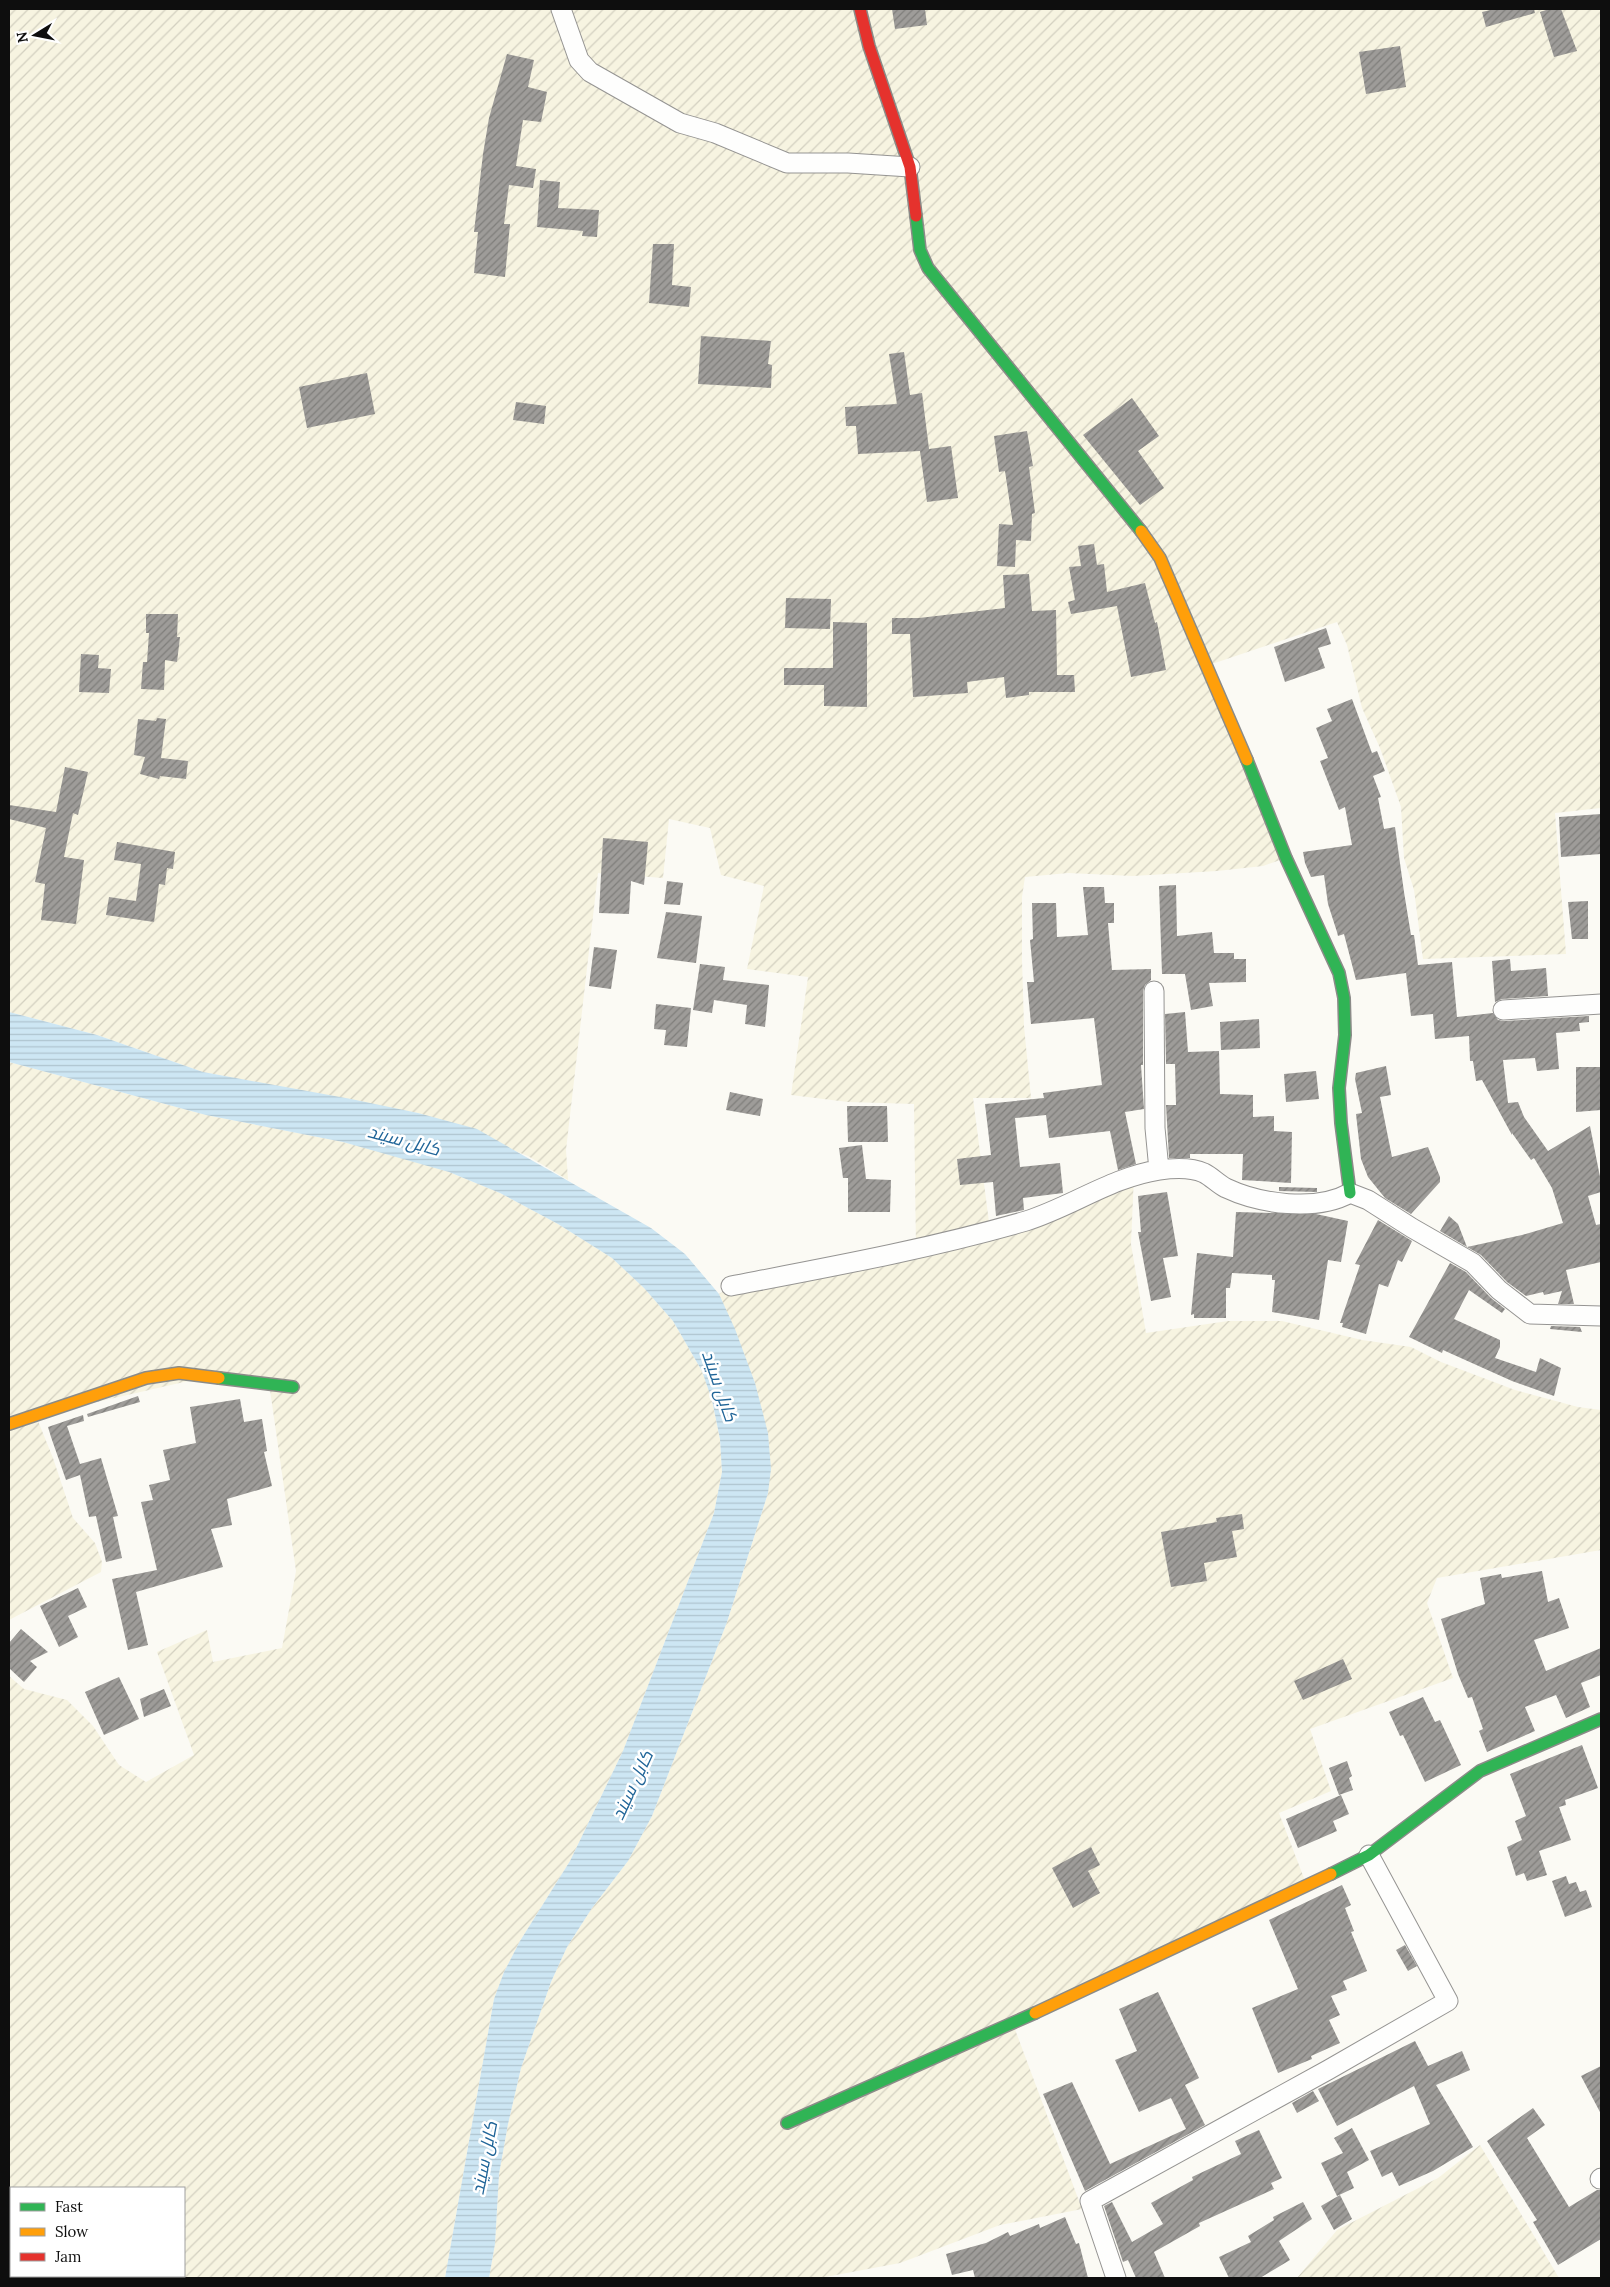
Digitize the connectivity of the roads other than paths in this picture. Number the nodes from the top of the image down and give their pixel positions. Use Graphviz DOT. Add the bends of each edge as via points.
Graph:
graph roads {
  1 [pos="561,9"];
  2 [pos="860,9"];
  3 [pos="910,167"];
  4 [pos="1154,990"];
  5 [pos="1601,1004"];
  6 [pos="1503,1010"];
  7 [pos="1160,1170"];
  8 [pos="1350,1193"];
  9 [pos="731,1286"];
  10 [pos="1601,1316"];
  11 [pos="293,1387"];
  12 [pos="9,1424"];
  13 [pos="1601,1718"];
  14 [pos="1369,1855"];
  15 [pos="786,2123"];
  16 [pos="1116,2278"];
  1 -- 3 [label="street" via="579,60 590,72 680,123 715,133 787,162"];
  2 -- 3 [label="street" via="869,46"];
  3 -- 8 [label="street" via="920,250 928,268 1160,558 1286,858 1339,973 1344,998 1339,1088"];
  4 -- 7 [label="street" via="1156,1128"];
  5 -- 6 [label="street"];
  7 -- 8 [label="street" via="1180,1168 1202,1172 1226,1188 1289,1204 1316,1204"];
  7 -- 9 [label="street" via="1134,1176 1028,1220 916,1250"];
  8 -- 10 [label="street" via="1368,1200 1473,1262 1499,1290 1530,1314"];
  11 -- 12 [label="street" via="179,1374 154,1377"];
  13 -- 14 [label="street" via="1480,1771"];
  14 -- 15 [label="street" via="1013,2024"];
  14 -- 16 [label="street" via="1448,2001 1090,2201"];
}
